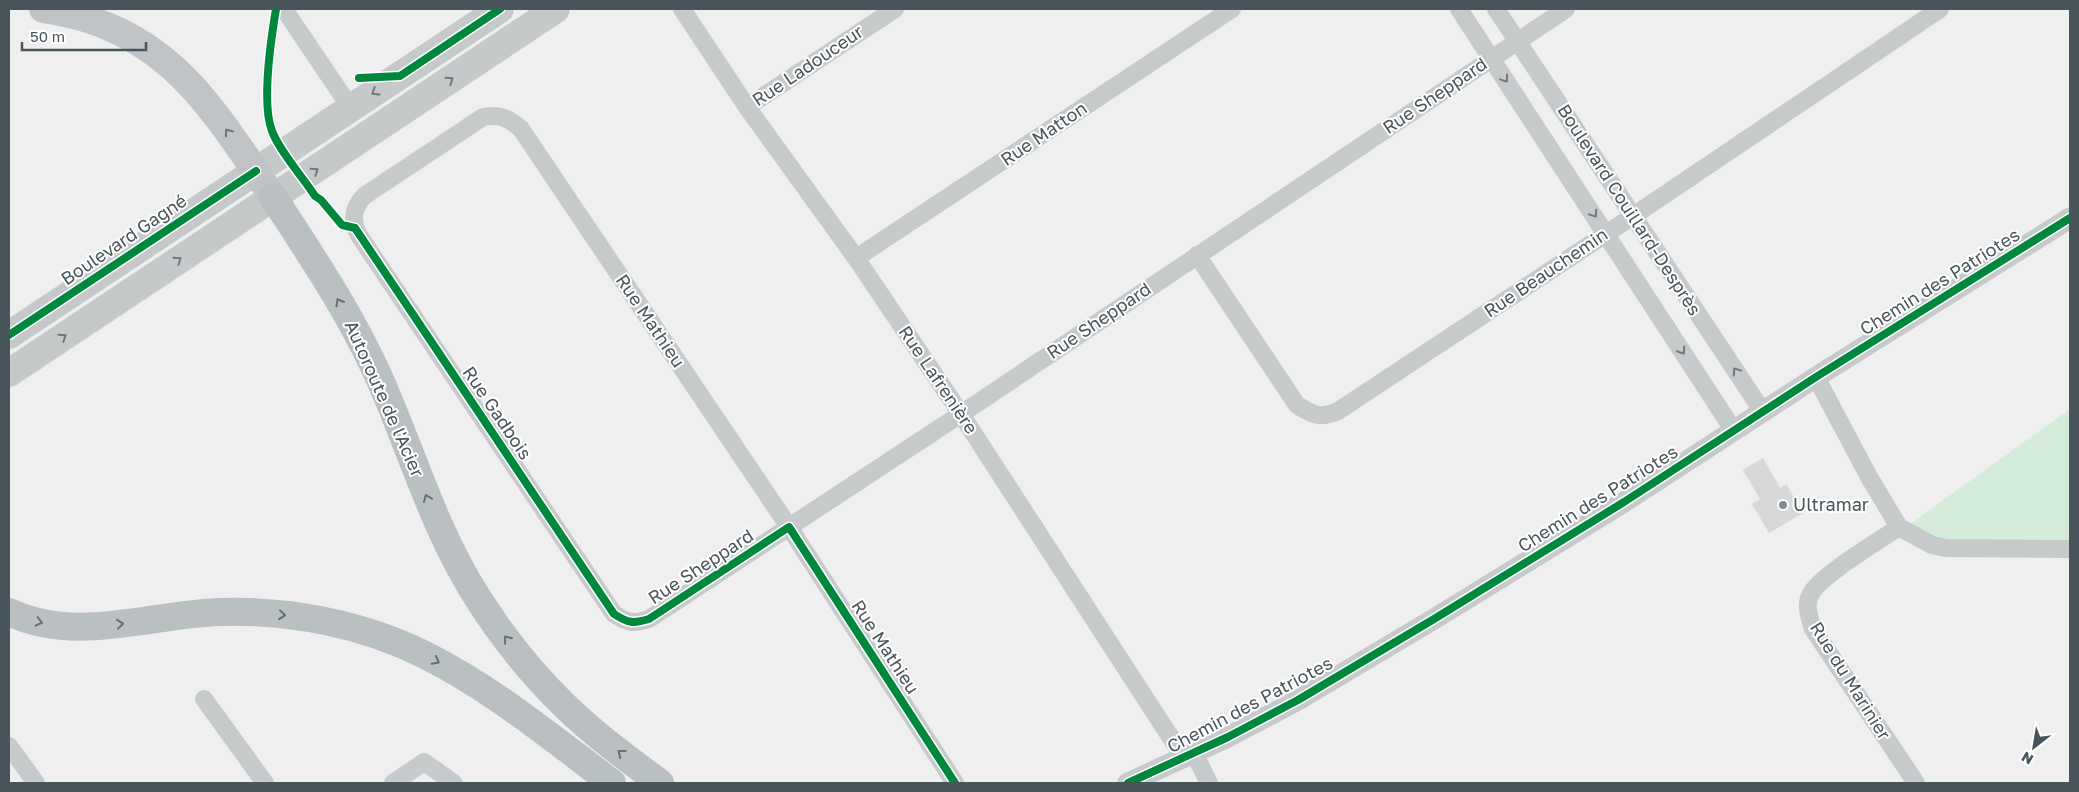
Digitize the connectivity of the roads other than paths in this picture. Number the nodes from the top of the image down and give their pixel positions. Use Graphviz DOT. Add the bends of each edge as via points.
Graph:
graph roads {
  1 [pos="43,9"];
  2 [pos="284,9"];
  3 [pos="500,9"];
  4 [pos="556,9"];
  5 [pos="682,9"];
  6 [pos="895,9"];
  7 [pos="1232,9"];
  8 [pos="1459,9"];
  9 [pos="1496,9"];
  10 [pos="1566,9"];
  11 [pos="1940,9"];
  12 [pos="1518,42"];
  13 [pos="1491,59"];
  14 [pos="350,107"];
  15 [pos="747,107"];
  16 [pos="256,171"];
  17 [pos="273,197"];
  18 [pos="355,210"];
  19 [pos="1633,216"];
  20 [pos="2070,218"];
  21 [pos="1606,233"];
  22 [pos="1197,255"];
  23 [pos="856,258"];
  24 [pos="9,335"];
  25 [pos="9,373"];
  26 [pos="1816,377"];
  27 [pos="1763,412"];
  28 [pos="961,414"];
  29 [pos="1734,431"];
  30 [pos="789,527"];
  31 [pos="1899,527"];
  32 [pos="2070,549"];
  33 [pos="9,612"];
  34 [pos="626,622"];
  35 [pos="204,699"];
  36 [pos="9,746"];
  37 [pos="1189,756"];
  38 [pos="36,783"];
  39 [pos="266,783"];
  40 [pos="393,783"];
  41 [pos="454,783"];
  42 [pos="612,783"];
  43 [pos="660,783"];
  44 [pos="956,783"];
  45 [pos="1128,783"];
  46 [pos="1209,783"];
  47 [pos="1916,783"];
  16 -- 1 [label="highway, Autoroute de l'Acier, one-way" via="196,89 165,60 130,37 98,22"];
  2 -- 14 [label="street"];
  3 -- 14 [label="main road, Boulevard Gagné, one-way"];
  17 -- 4 [label="main road, one-way"];
  5 -- 15 [label="street, Rue Lafrenière"];
  6 -- 15 [label="street, Rue Ladouceur"];
  7 -- 23 [label="street, Rue Matton"];
  8 -- 13 [label="street, Boulevard Couillard-Desprès"];
  9 -- 12 [label="street, Boulevard Couillard-Desprès"];
  10 -- 12 [label="street, Rue Sheppard"];
  11 -- 19 [label="street, Rue Beauchemin"];
  12 -- 13 [label="street, Rue Sheppard"];
  12 -- 19 [label="street, Boulevard Couillard-Desprès"];
  13 -- 21 [label="street, Boulevard Couillard-Desprès, one-way"];
  13 -- 22 [label="street, Rue Sheppard"];
  14 -- 16 [label="main road, Boulevard Gagné"];
  15 -- 23 [label="street, Rue Lafrenière"];
  16 -- 17 [label="highway, Autoroute de l'Acier"];
  16 -- 24 [label="main road, Boulevard Gagné"];
  25 -- 17 [label="main road, one-way"];
  43 -- 17 [label="highway, Autoroute de l'Acier, one-way" via="603,740 566,706 517,652 474,592 440,526 366,352 324,275"];
  18 -- 30 [label="street, Rue Mathieu" via="364,196 483,117 500,116 515,124"];
  18 -- 34 [label="street, Rue Gadbois" via="355,228 360,237 614,614"];
  19 -- 21 [label="street, Rue Beauchemin"];
  27 -- 19 [label="street, Boulevard Couillard-Desprès, one-way"];
  20 -- 26 [label="street, Chemin des Patriotes"];
  21 -- 22 [label="street, Rue Beauchemin" via="1326,416 1310,413 1297,405"];
  21 -- 29 [label="street, Boulevard Couillard-Desprès, one-way"];
  22 -- 28 [label="street, Rue Sheppard"];
  23 -- 28 [label="street, Rue Lafrenière"];
  26 -- 27 [label="street, Chemin des Patriotes"];
  26 -- 31 [label="street"];
  27 -- 29 [label="street, Chemin des Patriotes"];
  28 -- 30 [label="street, Rue Sheppard"];
  28 -- 37 [label="street, Rue Lafrenière"];
  29 -- 37 [label="street, Chemin des Patriotes" via="1400,640 1298,700"];
  30 -- 34 [label="street, Rue Sheppard" via="649,619"];
  30 -- 44 [label="street, Rue Mathieu"];
  31 -- 32 [label="street" via="1932,545 1946,548"];
  31 -- 47 [label="street, Rue du Marinier" via="1827,576 1811,592 1807,611 1813,628"];
  33 -- 42 [label="highway, one-way" via="46,624 72,627 211,613 265,613 325,622 381,637 424,655 491,695"];
  35 -- 39 [label="street"];
  36 -- 38 [label="street"];
  37 -- 45 [label="street, Chemin des Patriotes"];
  37 -- 46 [label="street, Rue Lafrenière"];
  40 -- 41 [label="street" via="424,762"];
}
